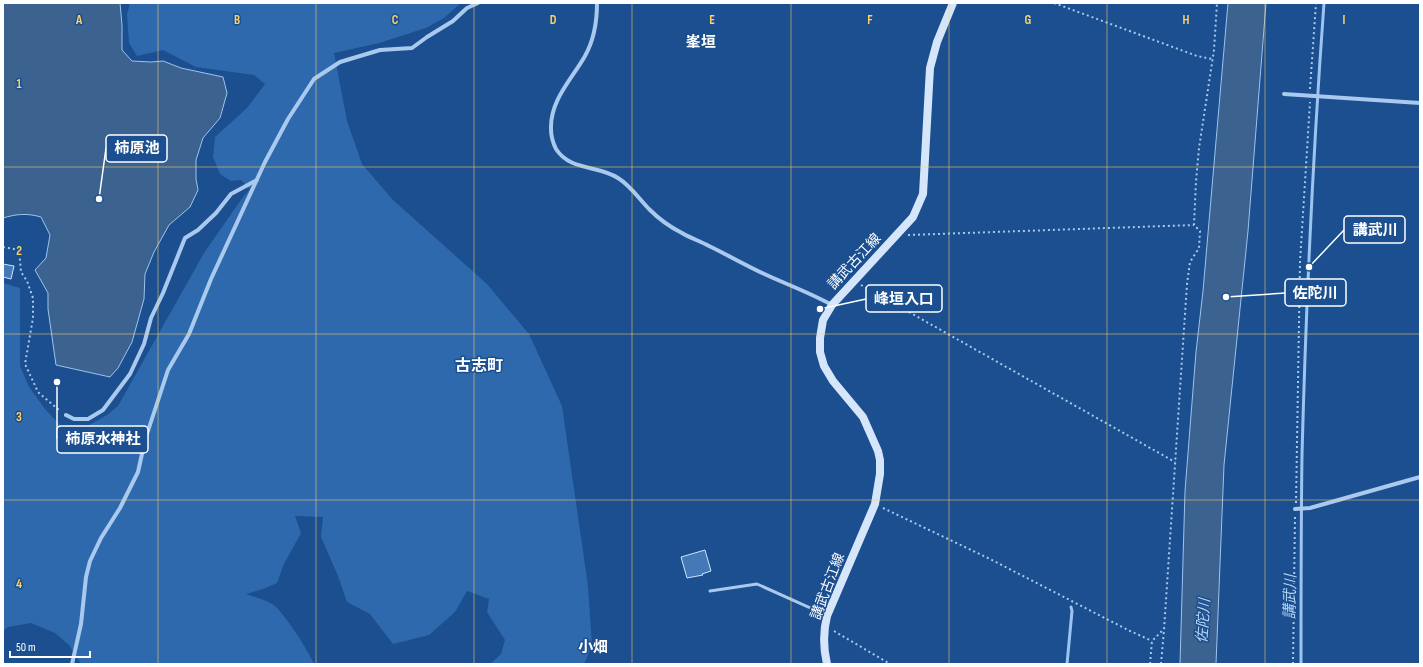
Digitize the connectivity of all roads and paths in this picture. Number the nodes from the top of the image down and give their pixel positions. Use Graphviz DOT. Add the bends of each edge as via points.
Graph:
graph roads {
  1 [pos="478,3"];
  2 [pos="596,3"];
  3 [pos="953,3"];
  4 [pos="1054,3"];
  5 [pos="1217,3"];
  6 [pos="1316,3"];
  7 [pos="1212,59"];
  8 [pos="1284,94"];
  9 [pos="1312,95"];
  10 [pos="1420,103"];
  11 [pos="257,180"];
  12 [pos="1194,225"];
  13 [pos="899,231"];
  14 [pos="3,247"];
  15 [pos="853,281"];
  16 [pos="832,305"];
  17 [pos="66,415"];
  18 [pos="1175,462"];
  19 [pos="1420,477"];
  20 [pos="875,504"];
  21 [pos="1297,509"];
  22 [pos="710,591"];
  23 [pos="827,616"];
  24 [pos="824,625"];
  25 [pos="1164,630"];
  26 [pos="1152,641"];
  27 [pos="825,663"];
  28 [pos="72,664"];
  29 [pos="890,664"];
  30 [pos="1150,664"];
  31 [pos="1161,664"];
  32 [pos="1293,664"];
  1 -- 11 [label="street" via="467,8 453,22 412,48 380,50 340,62 314,79 288,119"];
  2 -- 16 [label="street" via="592,39 561,93 551,119 551,136 559,154 575,165 617,177 634,191 650,210 682,233"];
  3 -- 13 [label="main road, 講武古江線" via="937,42 930,68 923,194 912,217"];
  4 -- 7 [label="path" via="1197,56"];
  5 -- 7 [label="path"];
  6 -- 9 [label="path"];
  7 -- 12 [label="path" via="1199,148"];
  8 -- 9 [label="street"];
  9 -- 10 [label="street"];
  9 -- 21 [label="path" via="1300,262"];
  11 -- 17 [label="street" via="231,194 216,213 185,238 130,374 103,410 88,419 74,419"];
  11 -- 28 [label="street" via="211,279 189,334 168,370 145,440 138,472 90,561"];
  12 -- 13 [label="path" via="907,235"];
  12 -- 18 [label="path" via="1200,231 1199,248 1190,262 1187,284"];
  13 -- 15 [label="main road, 講武古江線"];
  14 -- 17 [label="path" via="19,250 21,272 33,298 33,318 25,364 38,392"];
  15 -- 16 [label="main road, 講武古江線"];
  15 -- 18 [label="path"];
  16 -- 20 [label="main road, 講武古江線" via="823,320 820,352 824,366 833,381 863,417 878,451 880,474"];
  18 -- 25 [label="path"];
  19 -- 21 [label="street" via="1310,508"];
  20 -- 23 [label="main road, 講武古江線"];
  20 -- 26 [label="path"];
  21 -- 32 [label="path"];
  22 -- 23 [label="lane" via="757,584"];
  23 -- 24 [label="main road, 講武古江線"];
  24 -- 27 [label="main road, 講武古江線"];
  24 -- 29 [label="path"];
  25 -- 26 [label="path"];
  25 -- 31 [label="path"];
  26 -- 30 [label="path"];
}
